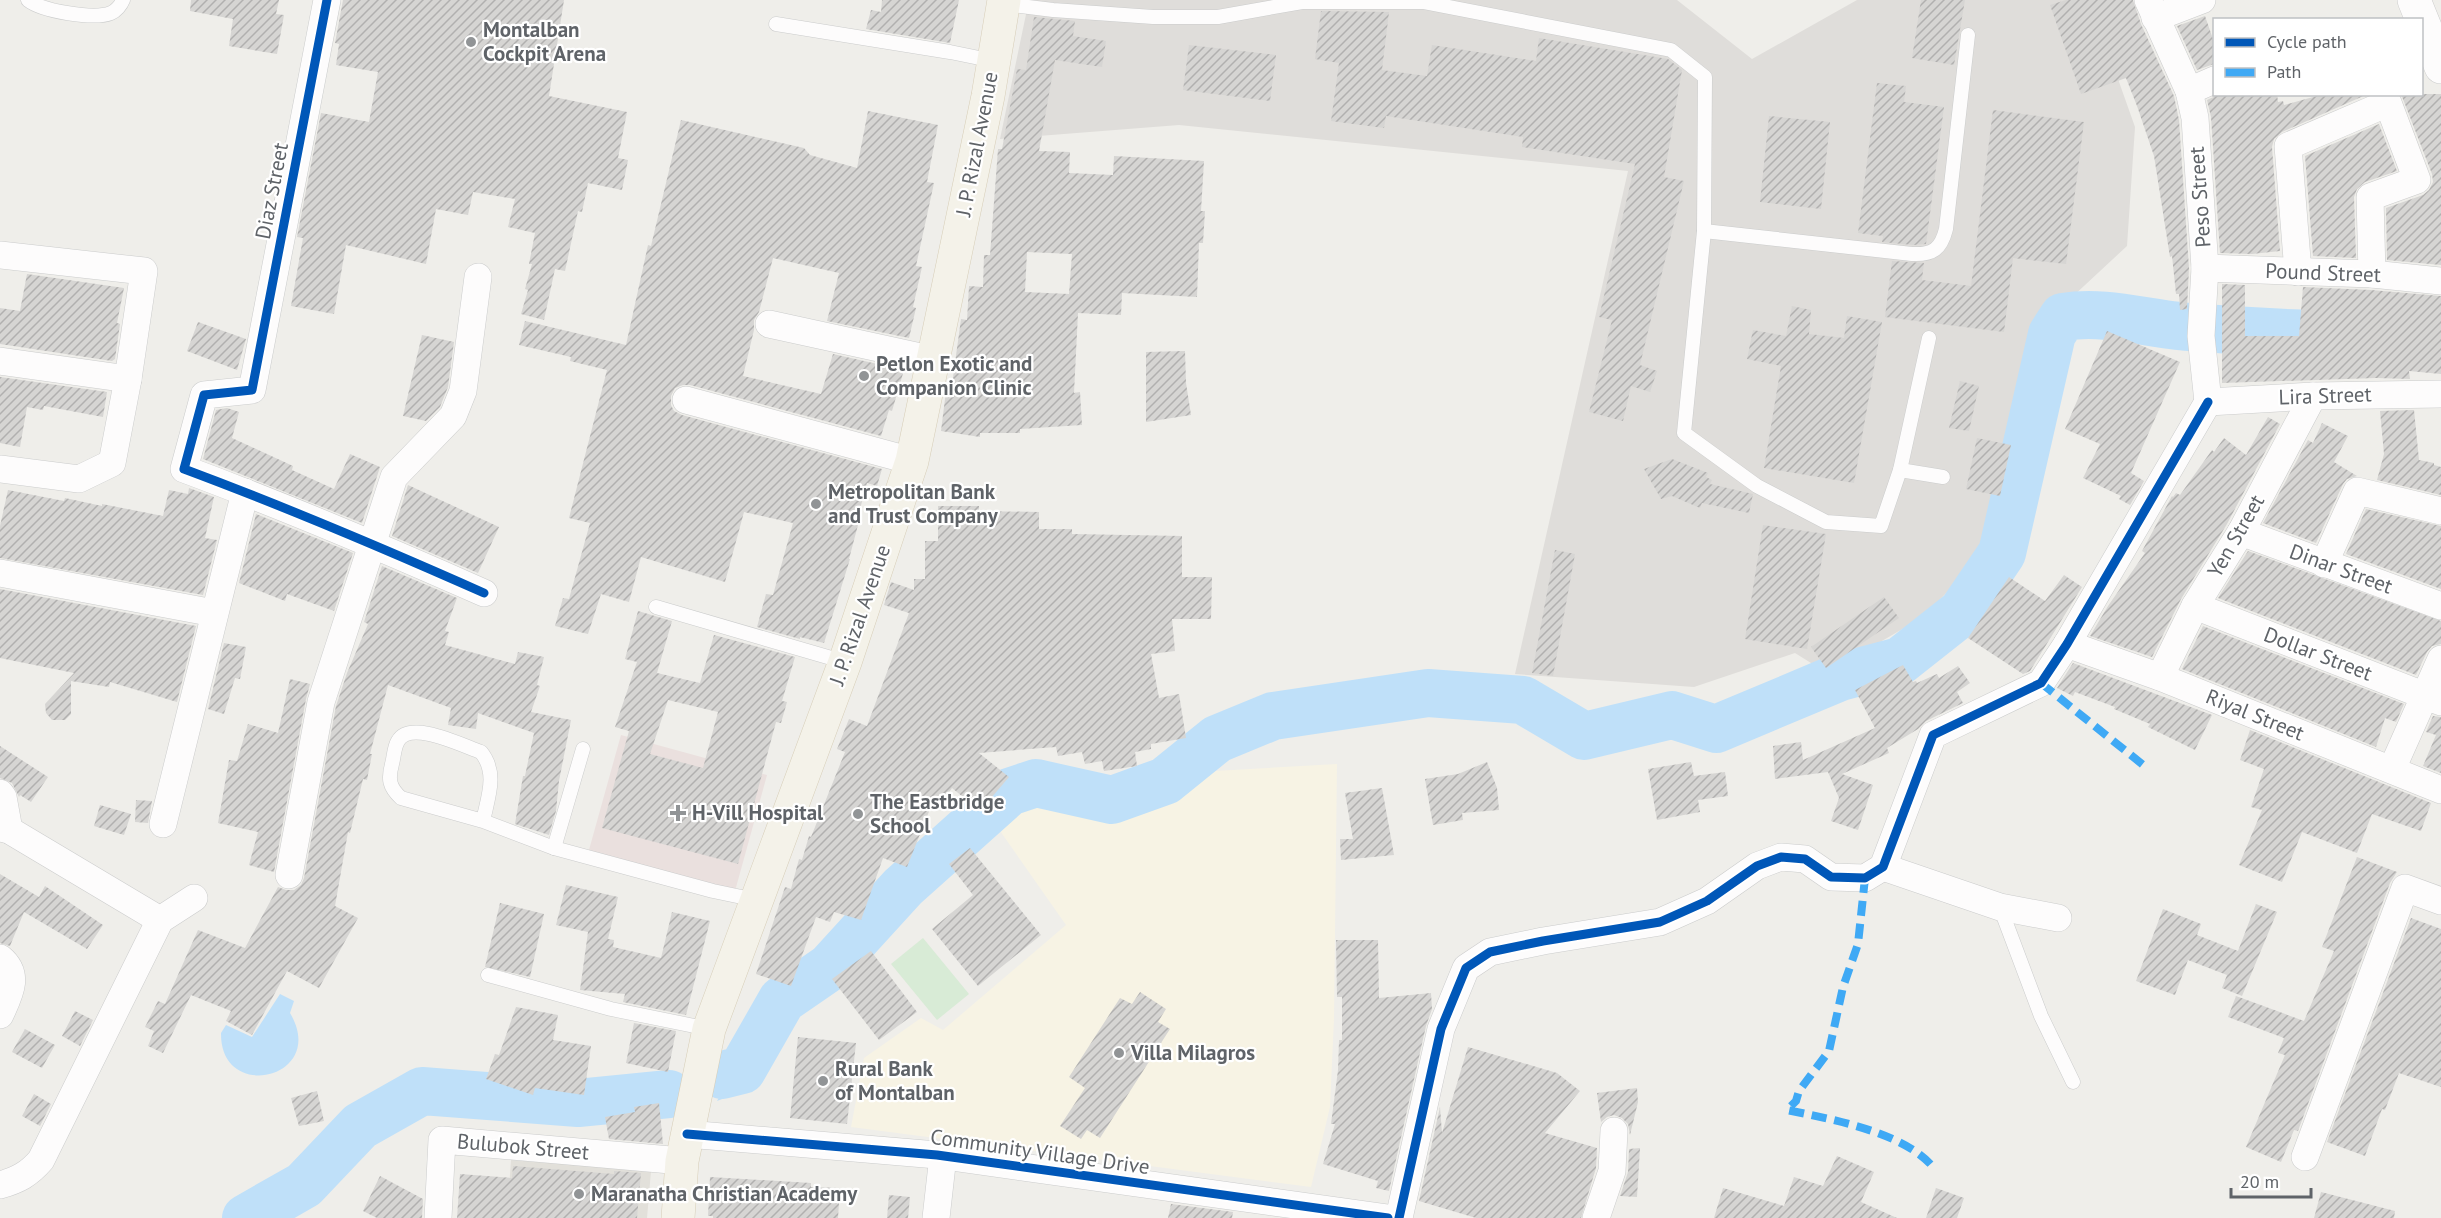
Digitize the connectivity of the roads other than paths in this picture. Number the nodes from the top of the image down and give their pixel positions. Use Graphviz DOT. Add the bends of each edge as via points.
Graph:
graph roads {
  1 [pos="28,0"];
  2 [pos="123,0"];
  3 [pos="327,0"];
  4 [pos="2202,0"];
  5 [pos="2414,0"];
  6 [pos="1004,2"];
  7 [pos="2151,9"];
  8 [pos="2421,18"];
  9 [pos="2423,23"];
  10 [pos="776,24"];
  11 [pos="1968,34"];
  12 [pos="994,61"];
  13 [pos="2441,68"];
  14 [pos="2213,80"];
  15 [pos="2189,91"];
  16 [pos="1704,231"];
  17 [pos="0,255"];
  18 [pos="2205,268"];
  19 [pos="2298,272"];
  20 [pos="2372,274"];
  21 [pos="478,277"];
  22 [pos="2441,281"];
  23 [pos="769,324"];
  24 [pos="1929,338"];
  25 [pos="934,360"];
  26 [pos="0,361"];
  27 [pos="128,379"];
  28 [pos="2441,394"];
  29 [pos="2313,396"];
  30 [pos="686,400"];
  31 [pos="2208,402"];
  32 [pos="912,461"];
  33 [pos="0,469"];
  34 [pos="1900,470"];
  35 [pos="1943,477"];
  36 [pos="245,492"];
  37 [pos="2441,511"];
  38 [pos="2241,532"];
  39 [pos="373,544"];
  40 [pos="2324,564"];
  41 [pos="0,573"];
  42 [pos="484,593"];
  43 [pos="2195,606"];
  44 [pos="2441,606"];
  45 [pos="656,607"];
  46 [pos="214,613"];
  47 [pos="2067,644"];
  48 [pos="2441,659"];
  49 [pos="845,662"];
  50 [pos="2160,677"];
  51 [pos="2433,699"];
  52 [pos="583,749"];
  53 [pos="2392,769"];
  54 [pos="2441,790"];
  55 [pos="0,793"];
  56 [pos="483,821"];
  57 [pos="163,824"];
  58 [pos="4,829"];
  59 [pos="554,848"];
  60 [pos="1883,867"];
  61 [pos="290,875"];
  62 [pos="194,898"];
  63 [pos="756,900"];
  64 [pos="2441,901"];
  65 [pos="2000,907"];
  66 [pos="2058,918"];
  67 [pos="160,920"];
  68 [pos="0,958"];
  69 [pos="488,975"];
  70 [pos="0,1015"];
  71 [pos="709,1029"];
  72 [pos="2073,1082"];
  73 [pos="1614,1131"];
  74 [pos="684,1148"];
  75 [pos="943,1156"];
  76 [pos="2305,1157"];
  77 [pos="0,1185"];
  78 [pos="0,1203"];
  79 [pos="438,1218"];
  80 [pos="678,1218"];
  81 [pos="936,1218"];
  82 [pos="1388,1218"];
  83 [pos="1399,1218"];
  84 [pos="1596,1218"];
  1 -- 2 [label="lane" via="37,7 97,16 113,13"];
  3 -- 36 [label="street, Diaz Street" via="252,390 204,394 184,469"];
  4 -- 7 [label="street"];
  5 -- 8 [label="street"];
  6 -- 12 [label="main road, J. P. Rizal Avenue"];
  6 -- 16 [label="lane" via="1053,10 1164,17 1218,17 1302,2 1423,2 1671,50 1705,77"];
  7 -- 15 [label="street, Peso Street"];
  9 -- 13 [label="street"];
  10 -- 12 [label="lane"];
  11 -- 16 [label="lane" via="1947,229 1936,251 1912,254"];
  12 -- 25 [label="main road, J. P. Rizal Avenue"];
  14 -- 15 [label="street"];
  15 -- 18 [label="street, Peso Street" via="2195,118"];
  16 -- 34 [label="lane" via="1684,432 1757,486 1826,522 1881,526"];
  17 -- 27 [label="street" via="144,271"];
  18 -- 19 [label="street, Pound Street"];
  18 -- 31 [label="street, Peso Street" via="2202,326"];
  19 -- 20 [label="street, Pound Street"];
  19 -- 20 [label="street" via="2288,146 2388,103 2417,180 2370,197"];
  20 -- 22 [label="street, Pound Street"];
  21 -- 39 [label="street" via="463,391 453,416 394,477"];
  23 -- 25 [label="street"];
  24 -- 34 [label="lane"];
  25 -- 32 [label="main road, J. P. Rizal Avenue"];
  26 -- 27 [label="street"];
  27 -- 33 [label="street" via="112,463 79,479"];
  28 -- 29 [label="street, Lira Street"];
  29 -- 31 [label="street, Lira Street"];
  29 -- 38 [label="street, Yen Street"];
  30 -- 32 [label="street"];
  31 -- 47 [label="street"];
  32 -- 49 [label="main road, J. P. Rizal Avenue"];
  34 -- 35 [label="lane"];
  36 -- 39 [label="street"];
  36 -- 46 [label="street"];
  37 -- 40 [label="street" via="2357,492"];
  38 -- 40 [label="street, Dinar Street"];
  38 -- 43 [label="street, Yen Street"];
  39 -- 42 [label="street"];
  39 -- 61 [label="street" via="321,702"];
  40 -- 44 [label="street, Dinar Street"];
  41 -- 46 [label="street"];
  43 -- 50 [label="street, Yen Street"];
  43 -- 51 [label="street, Dollar Street"];
  45 -- 49 [label="lane"];
  46 -- 57 [label="street"];
  47 -- 50 [label="street, Riyal Street"];
  47 -- 60 [label="street" via="2040,683 1933,735"];
  48 -- 51 [label="street"];
  49 -- 63 [label="main road, J. P. Rizal Avenue"];
  50 -- 53 [label="street, Riyal Street"];
  51 -- 53 [label="street"];
  52 -- 59 [label="lane"];
  53 -- 54 [label="street, Riyal Street"];
  55 -- 58 [label="street"];
  56 -- 56 [label="lane" via="400,798 388,779 398,741 421,731 481,752 492,778"];
  56 -- 59 [label="lane"];
  58 -- 67 [label="street"];
  59 -- 63 [label="lane"];
  60 -- 65 [label="street"];
  60 -- 83 [label="street" via="1865,878 1831,878 1805,859 1781,857 1757,866 1707,901 1660,922 1490,952 1467,968 1441,1029"];
  62 -- 67 [label="street"];
  63 -- 71 [label="main road, J. P. Rizal Avenue"];
  64 -- 76 [label="street" via="2405,888"];
  65 -- 66 [label="street"];
  65 -- 72 [label="lane" via="2041,1016"];
  67 -- 77 [label="street" via="41,1160 30,1173"];
  68 -- 70 [label="street" via="13,979"];
  69 -- 71 [label="lane" via="610,1009"];
  71 -- 74 [label="main road, J. P. Rizal Avenue"];
  73 -- 84 [label="street" via="1612,1172"];
  74 -- 75 [label="street, Community Village Drive"];
  74 -- 79 [label="street, Bulubok Street" via="442,1140"];
  74 -- 80 [label="main road, J. P. Rizal Avenue"];
  75 -- 81 [label="street"];
  75 -- 82 [label="street, Community Village Drive"];
  77 -- 78 [label="street"];
}
